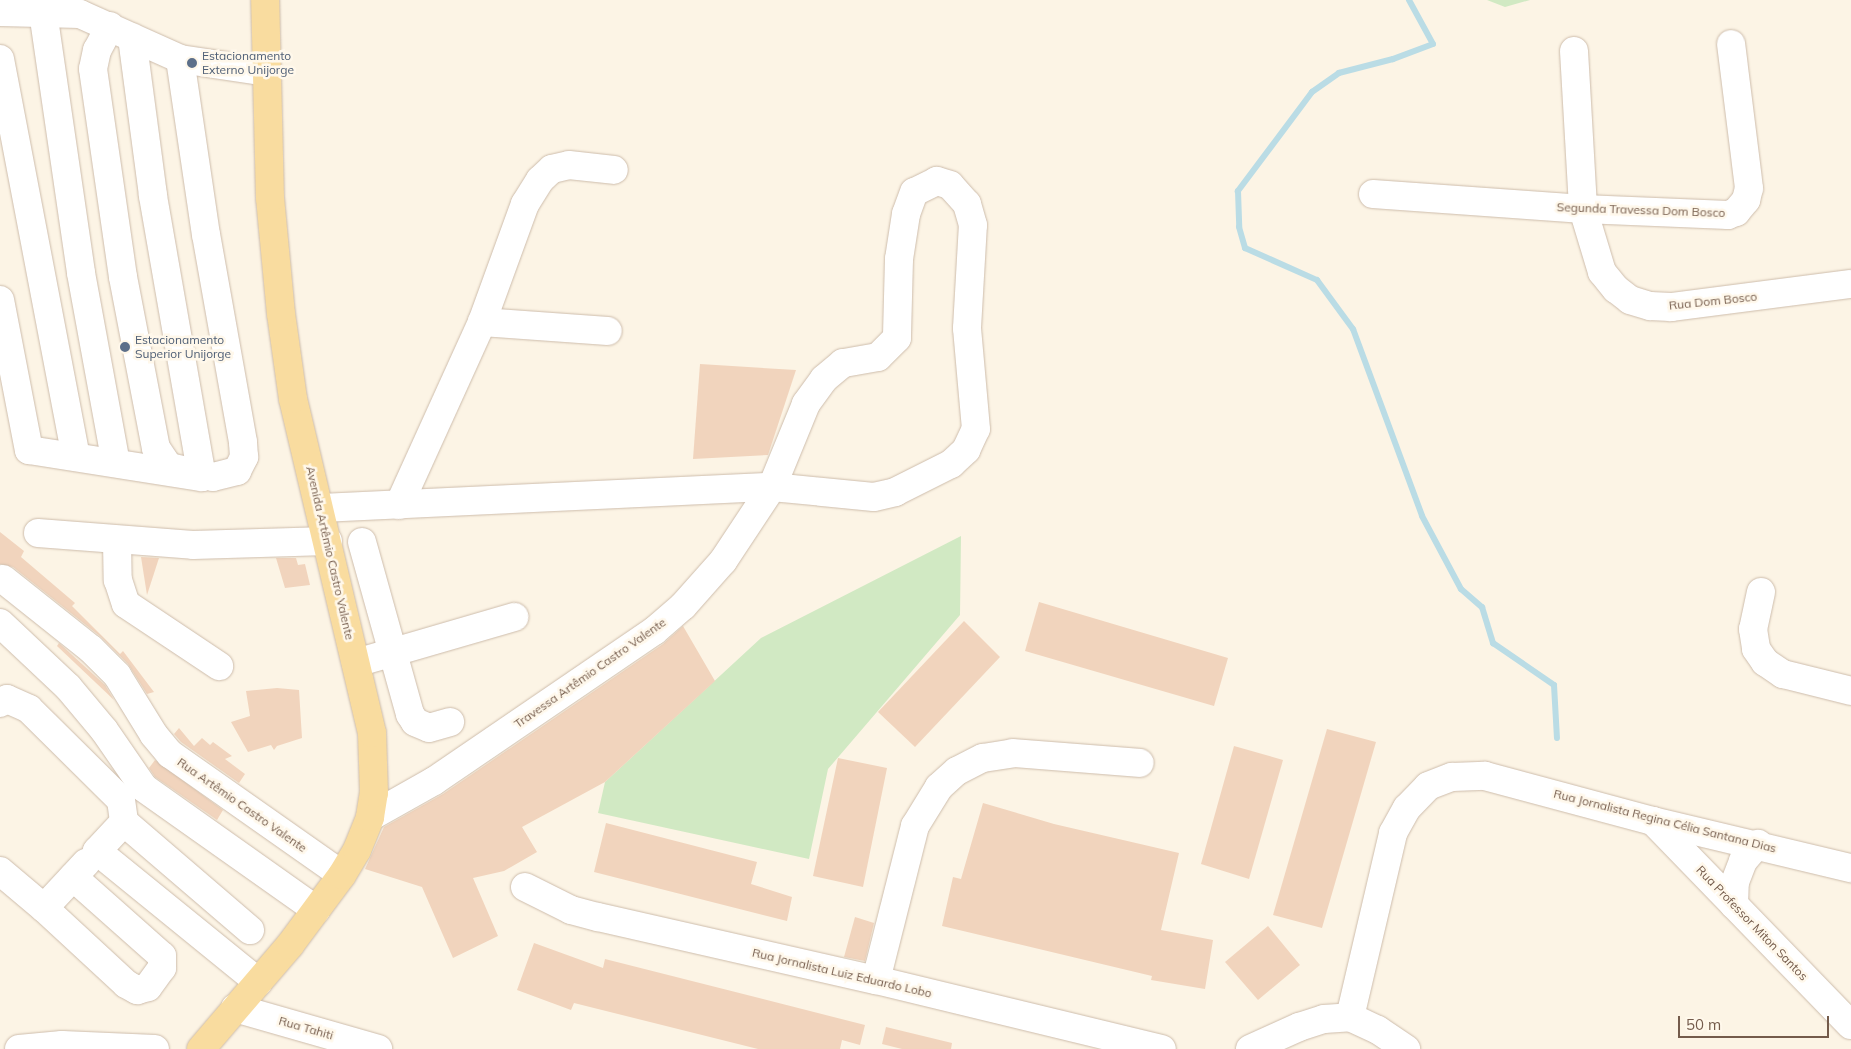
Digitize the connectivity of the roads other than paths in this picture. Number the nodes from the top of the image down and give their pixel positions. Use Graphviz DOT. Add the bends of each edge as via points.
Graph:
graph roads {
  1 [pos="265,0"];
  2 [pos="0,12"];
  3 [pos="43,12"];
  4 [pos="121,32"];
  5 [pos="1731,44"];
  6 [pos="1574,51"];
  7 [pos="180,59"];
  8 [pos="0,60"];
  9 [pos="267,72"];
  10 [pos="614,170"];
  11 [pos="1373,194"];
  12 [pos="1583,209"];
  13 [pos="1851,284"];
  14 [pos="0,300"];
  15 [pos="482,322"];
  16 [pos="608,331"];
  17 [pos="76,457"];
  18 [pos="116,463"];
  19 [pos="202,476"];
  20 [pos="772,487"];
  21 [pos="399,505"];
  22 [pos="321,508"];
  23 [pos="38,533"];
  24 [pos="118,541"];
  25 [pos="328,541"];
  26 [pos="362,542"];
  27 [pos="3,579"];
  28 [pos="1761,592"];
  29 [pos="514,617"];
  30 [pos="0,623"];
  31 [pos="393,652"];
  32 [pos="356,663"];
  33 [pos="219,666"];
  34 [pos="1851,691"];
  35 [pos="0,703"];
  36 [pos="450,722"];
  37 [pos="1140,763"];
  38 [pos="370,817"];
  39 [pos="1653,821"];
  40 [pos="124,822"];
  41 [pos="1758,844"];
  42 [pos="97,850"];
  43 [pos="1851,868"];
  44 [pos="0,871"];
  45 [pos="342,875"];
  46 [pos="73,877"];
  47 [pos="525,887"];
  48 [pos="1734,905"];
  49 [pos="44,908"];
  50 [pos="316,910"];
  51 [pos="250,930"];
  52 [pos="876,980"];
  53 [pos="258,982"];
  54 [pos="235,1008"];
  55 [pos="1350,1017"];
  56 [pos="1851,1025"];
  57 [pos="19,1049"];
  58 [pos="155,1049"];
  59 [pos="201,1049"];
  60 [pos="378,1049"];
  61 [pos="1162,1049"];
  62 [pos="1250,1049"];
  63 [pos="1406,1049"];
  1 -- 9 [label="main road, Avenida Artêmio Castro Valente"];
  2 -- 3 [label="street"];
  3 -- 4 [label="street" via="80,14"];
  3 -- 18 [label="street" via="81,273"];
  4 -- 7 [label="street"];
  4 -- 19 [label="street" via="154,194"];
  4 -- 19 [label="street" via="97,50 93,69 123,277 156,448 169,467"];
  5 -- 12 [label="street, Segunda Travessa Dom Bosco" via="1749,188 1746,200 1736,212 1728,215"];
  6 -- 12 [label="street, Rua Dom Bosco"];
  7 -- 9 [label="street"];
  7 -- 19 [label="street" via="244,457 238,471 229,475"];
  8 -- 17 [label="street"];
  9 -- 22 [label="main road, Avenida Artêmio Castro Valente" via="270,198 281,314 293,399"];
  10 -- 15 [label="street" via="569,165 552,169 540,180 525,204"];
  11 -- 12 [label="street, Segunda Travessa Dom Bosco"];
  12 -- 13 [label="street, Rua Dom Bosco" via="1602,272 1630,300 1650,306 1671,307"];
  14 -- 17 [label="street" via="29,450"];
  15 -- 16 [label="street"];
  15 -- 21 [label="street"];
  17 -- 18 [label="street"];
  18 -- 19 [label="street"];
  20 -- 20 [label="street, Travessa Artêmio Castro Valente" via="806,404 824,379 842,363 878,357 897,338 899,259 910,199 923,185 937,181 950,185 967,204 973,225 967,328 976,429 966,450 951,464 895,492 874,497"];
  20 -- 21 [label="street, Travessa Artêmio Castro Valente"];
  20 -- 38 [label="street, Travessa Artêmio Castro Valente" via="704,584 654,631 434,781"];
  21 -- 22 [label="street, Travessa Artêmio Castro Valente"];
  22 -- 25 [label="main road, Avenida Artêmio Castro Valente"];
  23 -- 24 [label="street"];
  24 -- 25 [label="street" via="193,545"];
  24 -- 33 [label="street" via="118,580 126,604"];
  25 -- 32 [label="main road, Avenida Artêmio Castro Valente"];
  26 -- 31 [label="street"];
  27 -- 45 [label="street, Rua Artêmio Castro Valente" via="91,649 117,675 154,735 170,754"];
  28 -- 34 [label="street" via="1753,628 1756,649 1765,662 1783,674"];
  29 -- 31 [label="street"];
  30 -- 50 [label="street" via="68,686 104,730 144,788"];
  31 -- 32 [label="street"];
  31 -- 36 [label="street" via="415,722 428,728"];
  32 -- 38 [label="main road, Avenida Artêmio Castro Valente" via="375,754"];
  35 -- 40 [label="street" via="8,699 29,709 121,800"];
  37 -- 52 [label="street" via="1014,753 983,758 957,770 939,787 915,826"];
  38 -- 45 [label="main road, Avenida Artêmio Castro Valente" via="357,850"];
  39 -- 41 [label="street, Rua Jornalista Regina Célia Santana Dias"];
  39 -- 48 [label="street, Rua Professor Miton Santos"];
  39 -- 55 [label="street, Rua Jornalista Regina Célia Santana Dias" via="1485,776 1452,777 1428,786 1407,808 1393,833"];
  40 -- 42 [label="street"];
  40 -- 51 [label="street"];
  41 -- 43 [label="street, Rua Jornalista Regina Célia Santana Dias"];
  41 -- 48 [label="street" via="1743,861 1736,882"];
  42 -- 46 [label="street"];
  42 -- 53 [label="street"];
  44 -- 49 [label="street"];
  45 -- 50 [label="main road, Avenida Artêmio Castro Valente"];
  46 -- 49 [label="street"];
  46 -- 49 [label="street" via="162,956 162,968 148,987 137,990 126,984"];
  47 -- 52 [label="street, Rua Jornalista Luiz Eduardo Lobo" via="571,910"];
  48 -- 56 [label="street, Rua Professor Miton Santos"];
  50 -- 53 [label="main road, Avenida Artêmio Castro Valente"];
  52 -- 61 [label="street, Rua Jornalista Luiz Eduardo Lobo"];
  53 -- 54 [label="main road, Avenida Artêmio Castro Valente"];
  54 -- 59 [label="main road, Avenida Artêmio Castro Valente"];
  54 -- 60 [label="street, Rua Tahiti"];
  55 -- 62 [label="street" via="1299,1027"];
  55 -- 63 [label="street" via="1378,1030"];
  57 -- 58 [label="street" via="62,1045"];
}
